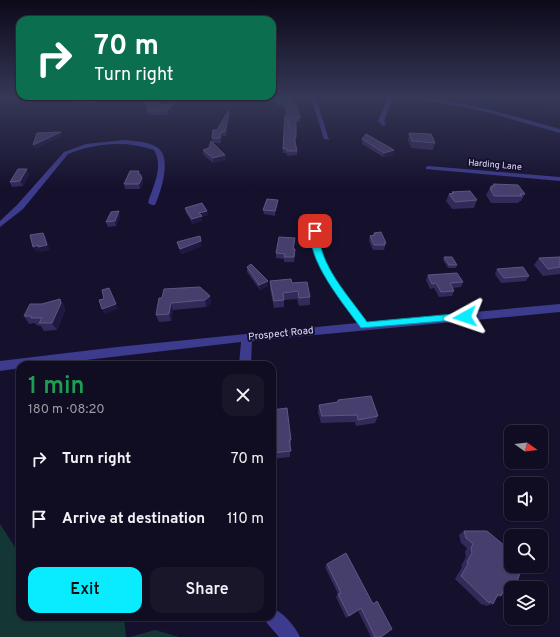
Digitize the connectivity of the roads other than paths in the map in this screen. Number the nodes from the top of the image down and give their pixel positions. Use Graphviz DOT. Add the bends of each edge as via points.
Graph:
graph roads {
  1 [pos="323,128"];
  2 [pos="557,130"];
  3 [pos="560,137"];
  4 [pos="327,139"];
  5 [pos="428,168"];
  6 [pos="560,179"];
  7 [pos="152,203"];
  8 [pos="0,225"];
  9 [pos="315,231"];
  10 [pos="560,308"];
  11 [pos="364,326"];
  12 [pos="247,338"];
  13 [pos="44,361"];
  14 [pos="244,361"];
  15 [pos="16,365"];
  16 [pos="1,367"];
  17 [pos="276,620"];
  18 [pos="291,637"];
  1 -- 4 [label="street"];
  2 -- 3 [label="street" via="552,133"];
  5 -- 6 [label="street, Harding Lane"];
  7 -- 8 [label="street" via="162,164 156,149 136,143 91,145 75,148 66,153 24,203"];
  9 -- 11 [label="street" via="315,244 320,262"];
  10 -- 11 [label="street, Prospect Road"];
  11 -- 12 [label="street, Prospect Road"];
  12 -- 13 [label="street, Prospect Road"];
  12 -- 14 [label="street"];
  15 -- 16 [label="street, Prospect Road"];
  17 -- 18 [label="street"];
}
